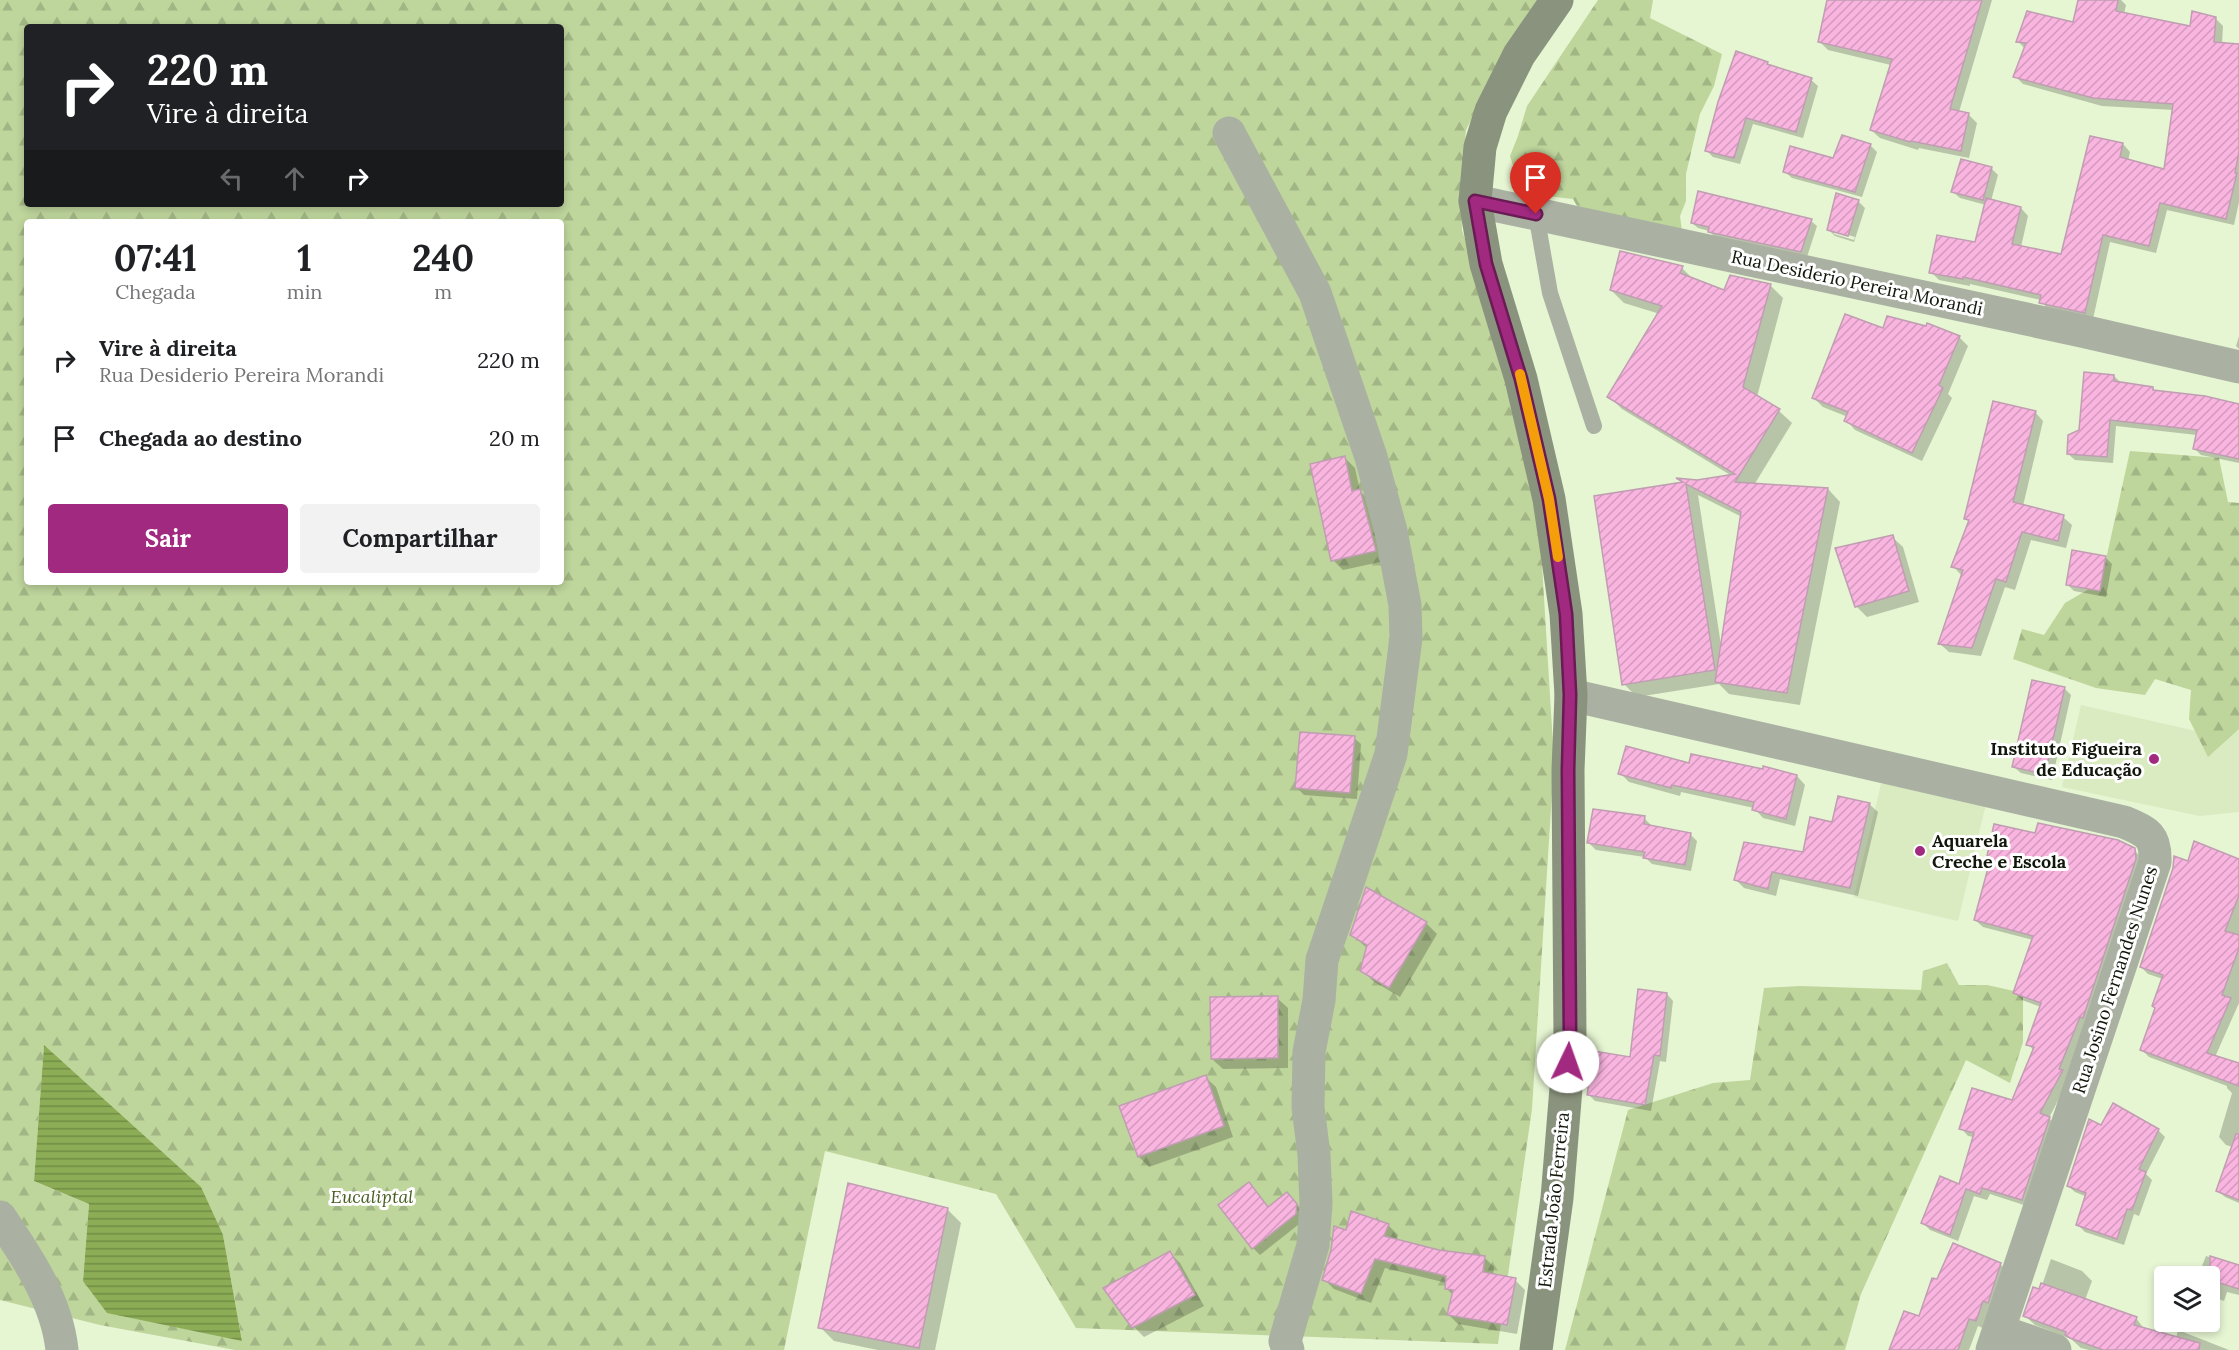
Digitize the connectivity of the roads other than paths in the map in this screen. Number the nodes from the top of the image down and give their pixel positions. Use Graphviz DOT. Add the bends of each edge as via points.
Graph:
graph roads {
  1 [pos="1557,0"];
  2 [pos="1229,133"];
  3 [pos="1475,201"];
  4 [pos="1536,214"];
  5 [pos="2239,367"];
  6 [pos="1594,426"];
  7 [pos="1570,695"];
  8 [pos="4,1229"];
  9 [pos="1996,1340"];
  10 [pos="1286,1346"];
  11 [pos="62,1350"];
  12 [pos="1536,1350"];
  13 [pos="2055,1350"];
  1 -- 3 [label="street, Estrada João Ferreira" via="1519,55 1491,111 1480,147"];
  2 -- 10 [label="street" via="1315,293 1371,457 1405,605 1406,638 1391,754 1322,960 1309,1052 1308,1107 1316,1203 1313,1245"];
  3 -- 4 [label="street, Rua Desiderio Pereira Morandi"];
  3 -- 7 [label="street, Estrada João Ferreira" via="1486,264 1521,379 1549,499 1566,614"];
  4 -- 5 [label="street, Rua Desiderio Pereira Morandi"];
  4 -- 6 [label="lane" via="1550,293"];
  7 -- 9 [label="street, Rua Josino Fernandes Nunes" via="2124,822 2150,836 2155,846 2155,862"];
  7 -- 12 [label="street, Estrada João Ferreira" via="1570,1039 1557,1198"];
  8 -- 11 [label="street" via="41,1282 61,1335"];
  9 -- 13 [label="street"];
}
